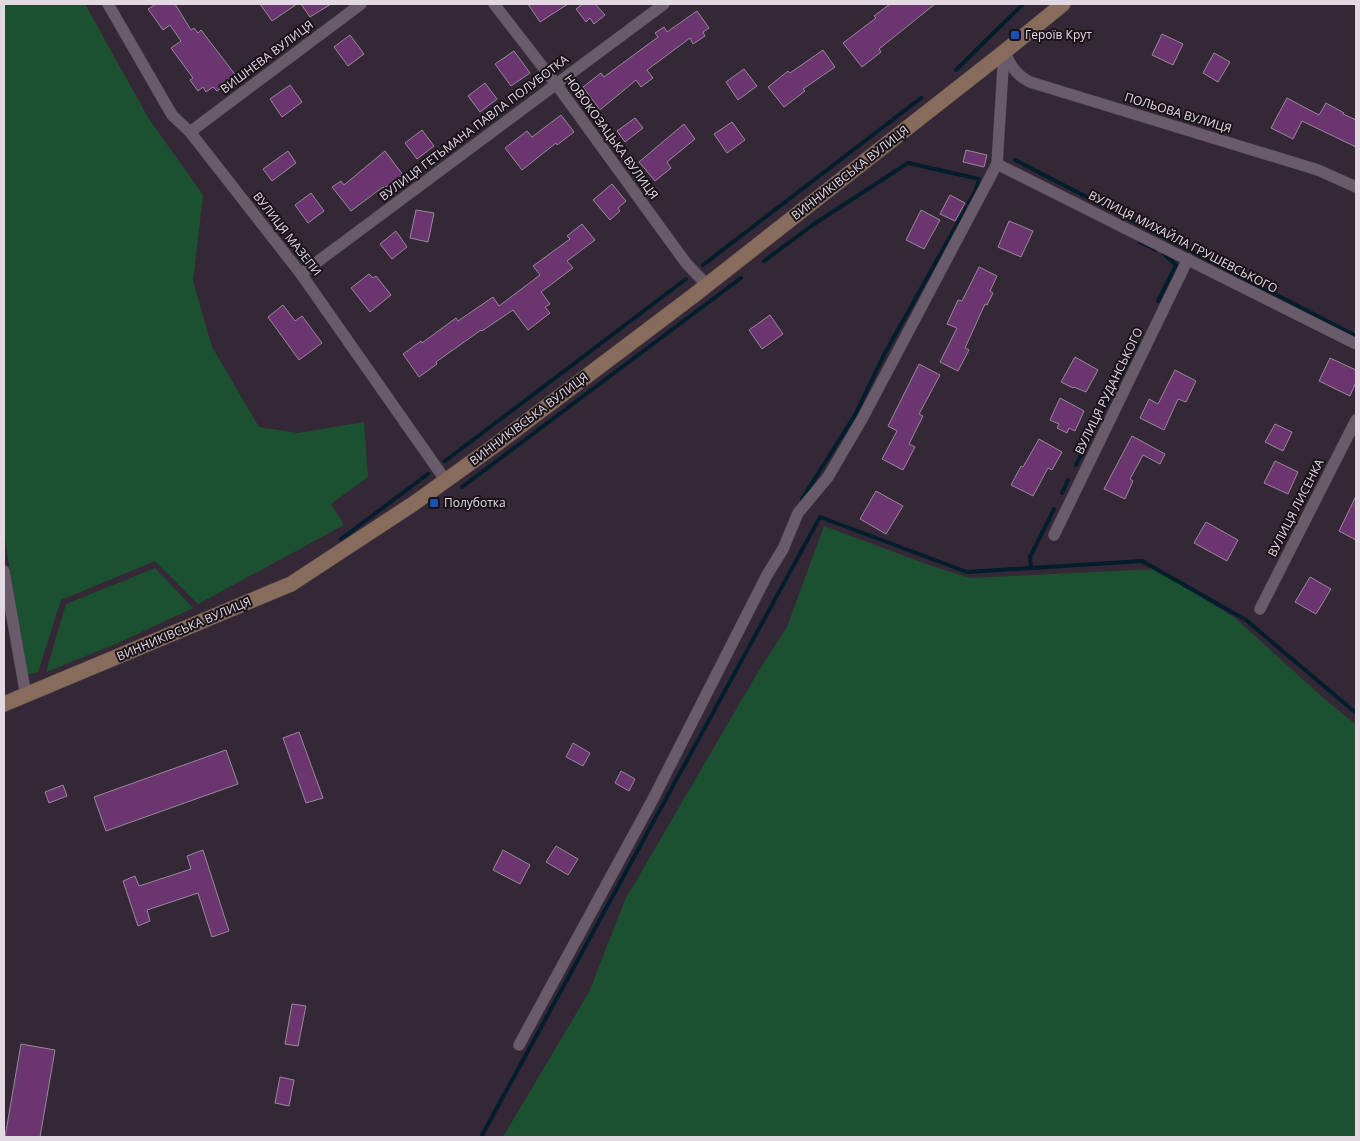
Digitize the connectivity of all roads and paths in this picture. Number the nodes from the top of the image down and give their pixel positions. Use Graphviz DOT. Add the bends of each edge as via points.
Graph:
graph roads {
  1 [pos="108,4"];
  2 [pos="361,4"];
  3 [pos="494,4"];
  4 [pos="664,4"];
  5 [pos="1063,4"];
  6 [pos="1004,52"];
  7 [pos="556,84"];
  8 [pos="190,132"];
  9 [pos="997,164"];
  10 [pos="1356,187"];
  11 [pos="1188,259"];
  12 [pos="301,274"];
  13 [pos="707,285"];
  14 [pos="1356,344"];
  15 [pos="1356,420"];
  16 [pos="446,481"];
  17 [pos="1054,535"];
  18 [pos="4,571"];
  19 [pos="1260,609"];
  20 [pos="26,696"];
  21 [pos="4,704"];
  22 [pos="519,1045"];
  1 -- 8 [label="street, ВУЛИЦЯ МАЗЕПИ" via="172,115"];
  2 -- 8 [label="street, ВИШНЕВА ВУЛИЦЯ"];
  3 -- 7 [label="street, НОВОКОЗАЦЬКА ВУЛИЦЯ"];
  4 -- 7 [label="street, ВУЛИЦЯ ГЕТЬМАНА ПАВЛА ПОЛУБОТКА"];
  5 -- 6 [label="main road, ВИННИКІВСЬКА ВУЛИЦЯ"];
  6 -- 9 [label="street"];
  6 -- 10 [label="street, ПОЛЬОВА ВУЛИЦЯ" via="1014,71 1030,82 1318,170"];
  6 -- 13 [label="main road, ВИННИКІВСЬКА ВУЛИЦЯ"];
  7 -- 12 [label="street, ВУЛИЦЯ ГЕТЬМАНА ПАВЛА ПОЛУБОТКА"];
  7 -- 13 [label="street, НОВОКОЗАЦЬКА ВУЛИЦЯ" via="681,256"];
  8 -- 12 [label="street, ВУЛИЦЯ МАЗЕПИ"];
  9 -- 11 [label="street, ВУЛИЦЯ МИХАЙЛА ГРУШЕВСЬКОГО"];
  9 -- 22 [label="street" via="862,419 828,478 798,513 783,549 767,574 652,799"];
  11 -- 14 [label="street, ВУЛИЦЯ МИХАЙЛА ГРУШЕВСЬКОГО"];
  11 -- 17 [label="street, ВУЛИЦЯ РУДАНСЬКОГО"];
  12 -- 16 [label="street, ВУЛИЦЯ МАЗЕПИ"];
  13 -- 16 [label="main road, ВИННИКІВСЬКА ВУЛИЦЯ"];
  15 -- 19 [label="street, ВУЛИЦЯ ЛИСЕНКА"];
  16 -- 20 [label="main road, ВИННИКІВСЬКА ВУЛИЦЯ" via="291,584"];
  18 -- 20 [label="street"];
  20 -- 21 [label="main road, ВИННИКІВСЬКА ВУЛИЦЯ"];
}
